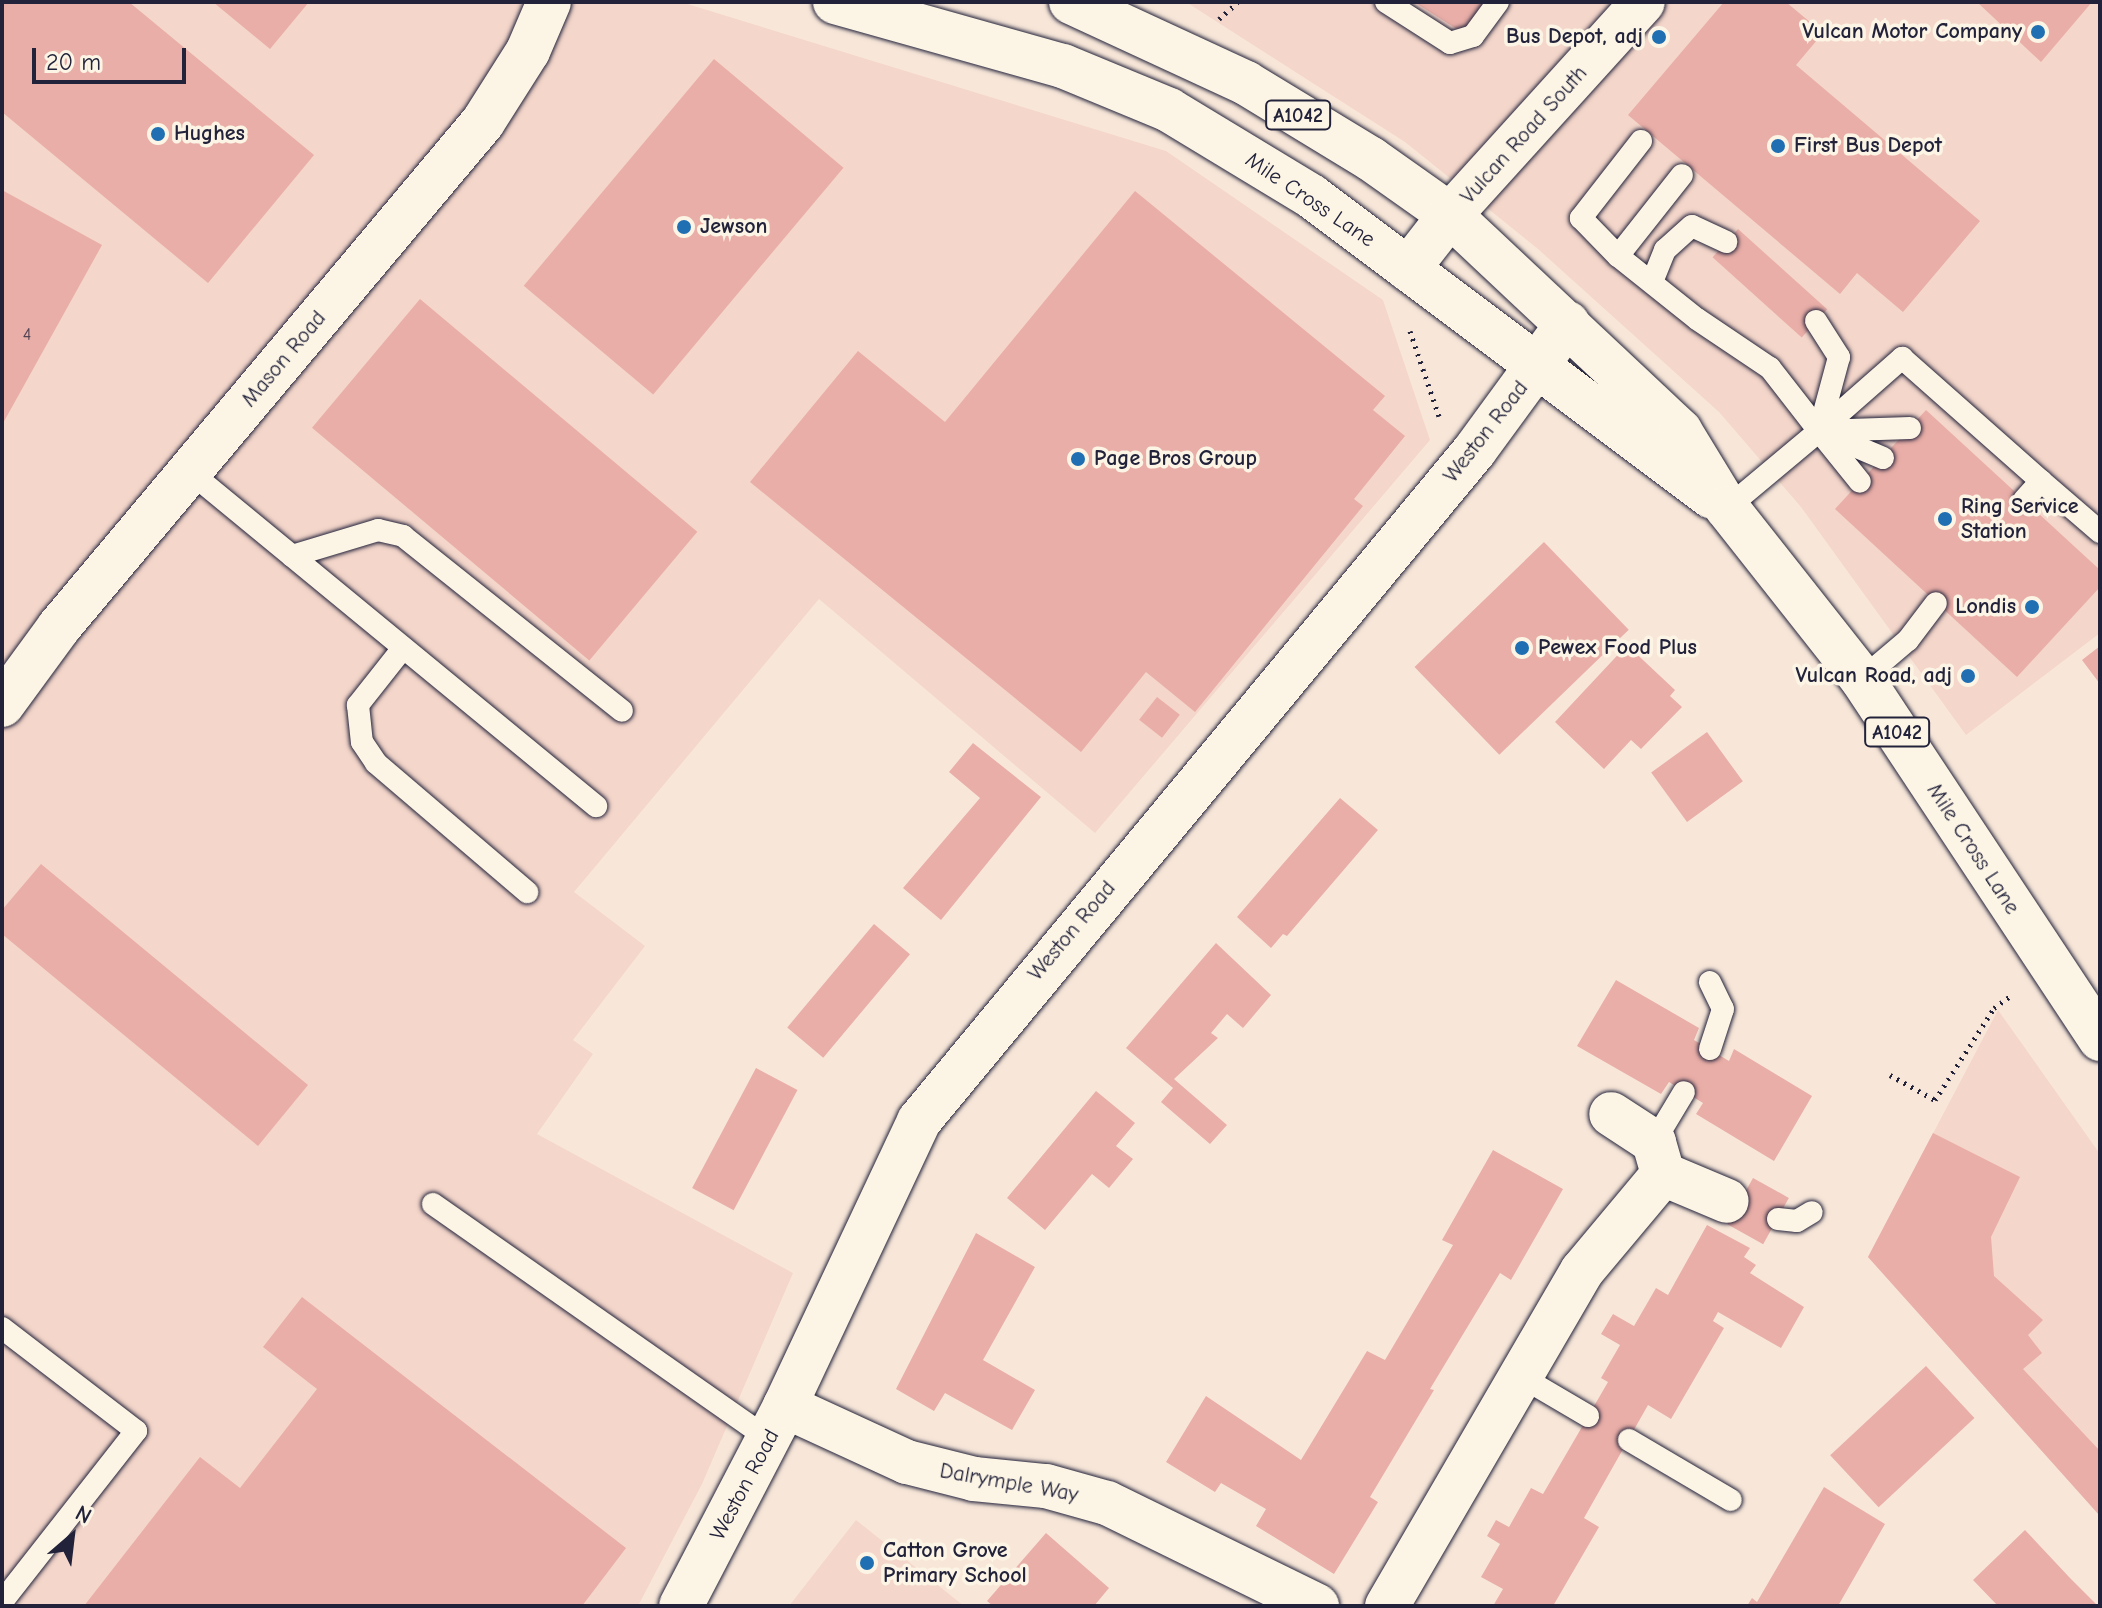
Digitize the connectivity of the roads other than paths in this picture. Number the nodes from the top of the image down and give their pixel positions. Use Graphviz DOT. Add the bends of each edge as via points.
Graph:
graph roads {
  1 [pos="549,2"];
  2 [pos="835,2"];
  3 [pos="1071,2"];
  4 [pos="1386,2"];
  5 [pos="1498,2"];
  6 [pos="1643,2"];
  7 [pos="1641,141"];
  8 [pos="1682,175"];
  9 [pos="1450,215"];
  10 [pos="1727,242"];
  11 [pos="1618,256"];
  12 [pos="1408,269"];
  13 [pos="1652,282"];
  14 [pos="1816,321"];
  15 [pos="1568,323"];
  16 [pos="1536,367"];
  17 [pos="1910,428"];
  18 [pos="1819,431"];
  19 [pos="1883,458"];
  20 [pos="190,472"];
  21 [pos="2041,481"];
  22 [pos="1860,482"];
  23 [pos="2024,500"];
  24 [pos="1727,508"];
  25 [pos="2100,532"];
  26 [pos="292,556"];
  27 [pos="1936,603"];
  28 [pos="403,648"];
  29 [pos="1862,679"];
  30 [pos="2,705"];
  31 [pos="622,711"];
  32 [pos="596,806"];
  33 [pos="527,892"];
  34 [pos="1710,982"];
  35 [pos="2100,1039"];
  36 [pos="1710,1049"];
  37 [pos="1684,1092"];
  38 [pos="1611,1114"];
  39 [pos="1658,1158"];
  40 [pos="1733,1203"];
  41 [pos="433,1204"];
  42 [pos="1812,1212"];
  43 [pos="1778,1219"];
  44 [pos="2,1328"];
  45 [pos="1520,1376"];
  46 [pos="1588,1416"];
  47 [pos="777,1422"];
  48 [pos="1629,1440"];
  49 [pos="1731,1500"];
  50 [pos="2,1602"];
  51 [pos="681,1606"];
  52 [pos="1317,1606"];
  53 [pos="1387,1606"];
  1 -- 20 [label="main road, Mason Road" via="528,51 483,122"];
  2 -- 12 [label="main road, Mile Cross Lane / A1042" via="1063,66 1169,110 1311,196"];
  3 -- 9 [label="main road, Mile Cross Lane / A1042" via="1246,83 1371,159"];
  4 -- 5 [label="lane" via="1450,43 1473,36"];
  6 -- 9 [label="main road, Vulcan Road South"];
  7 -- 11 [label="lane" via="1581,218"];
  8 -- 11 [label="lane"];
  9 -- 12 [label="main road, Vulcan Road South"];
  9 -- 15 [label="main road, Mile Cross Lane / A1042"];
  10 -- 13 [label="lane" via="1692,226 1665,250"];
  11 -- 13 [label="lane"];
  12 -- 16 [label="main road, Mile Cross Lane / A1042"];
  13 -- 18 [label="lane" via="1770,368"];
  14 -- 18 [label="lane" via="1839,357"];
  15 -- 16 [label="main road, Weston Road"];
  15 -- 24 [label="main road, Mile Cross Lane / A1042" via="1680,431"];
  16 -- 24 [label="main road, Mile Cross Lane / A1042"];
  16 -- 47 [label="main road, Weston Road" via="1475,450 919,1121"];
  17 -- 18 [label="lane"];
  18 -- 19 [label="lane"];
  18 -- 21 [label="lane" via="1902,358"];
  18 -- 22 [label="lane"];
  18 -- 24 [label="lane"];
  20 -- 26 [label="lane"];
  20 -- 30 [label="main road, Mason Road" via="59,627"];
  21 -- 23 [label="lane"];
  21 -- 25 [label="lane"];
  24 -- 29 [label="main road, Mile Cross Lane / A1042"];
  26 -- 28 [label="lane"];
  26 -- 31 [label="lane" via="378,530 403,536"];
  27 -- 29 [label="lane" via="1908,640"];
  28 -- 32 [label="lane"];
  28 -- 33 [label="lane" via="358,705 362,742 376,763"];
  29 -- 35 [label="main road, Mile Cross Lane / A1042"];
  34 -- 36 [label="lane" via="1723,1009"];
  37 -- 39 [label="lane"];
  38 -- 39 [label="main road"];
  39 -- 40 [label="main road"];
  39 -- 45 [label="main road"];
  41 -- 47 [label="lane"];
  42 -- 43 [label="lane" via="1797,1221"];
  44 -- 50 [label="lane" via="136,1431"];
  45 -- 46 [label="lane"];
  45 -- 53 [label="main road"];
  47 -- 51 [label="main road, Weston Road"];
  47 -- 52 [label="main road, Dalrymple Way" via="974,1479 1046,1486 1107,1503"];
  48 -- 49 [label="lane"];
}
